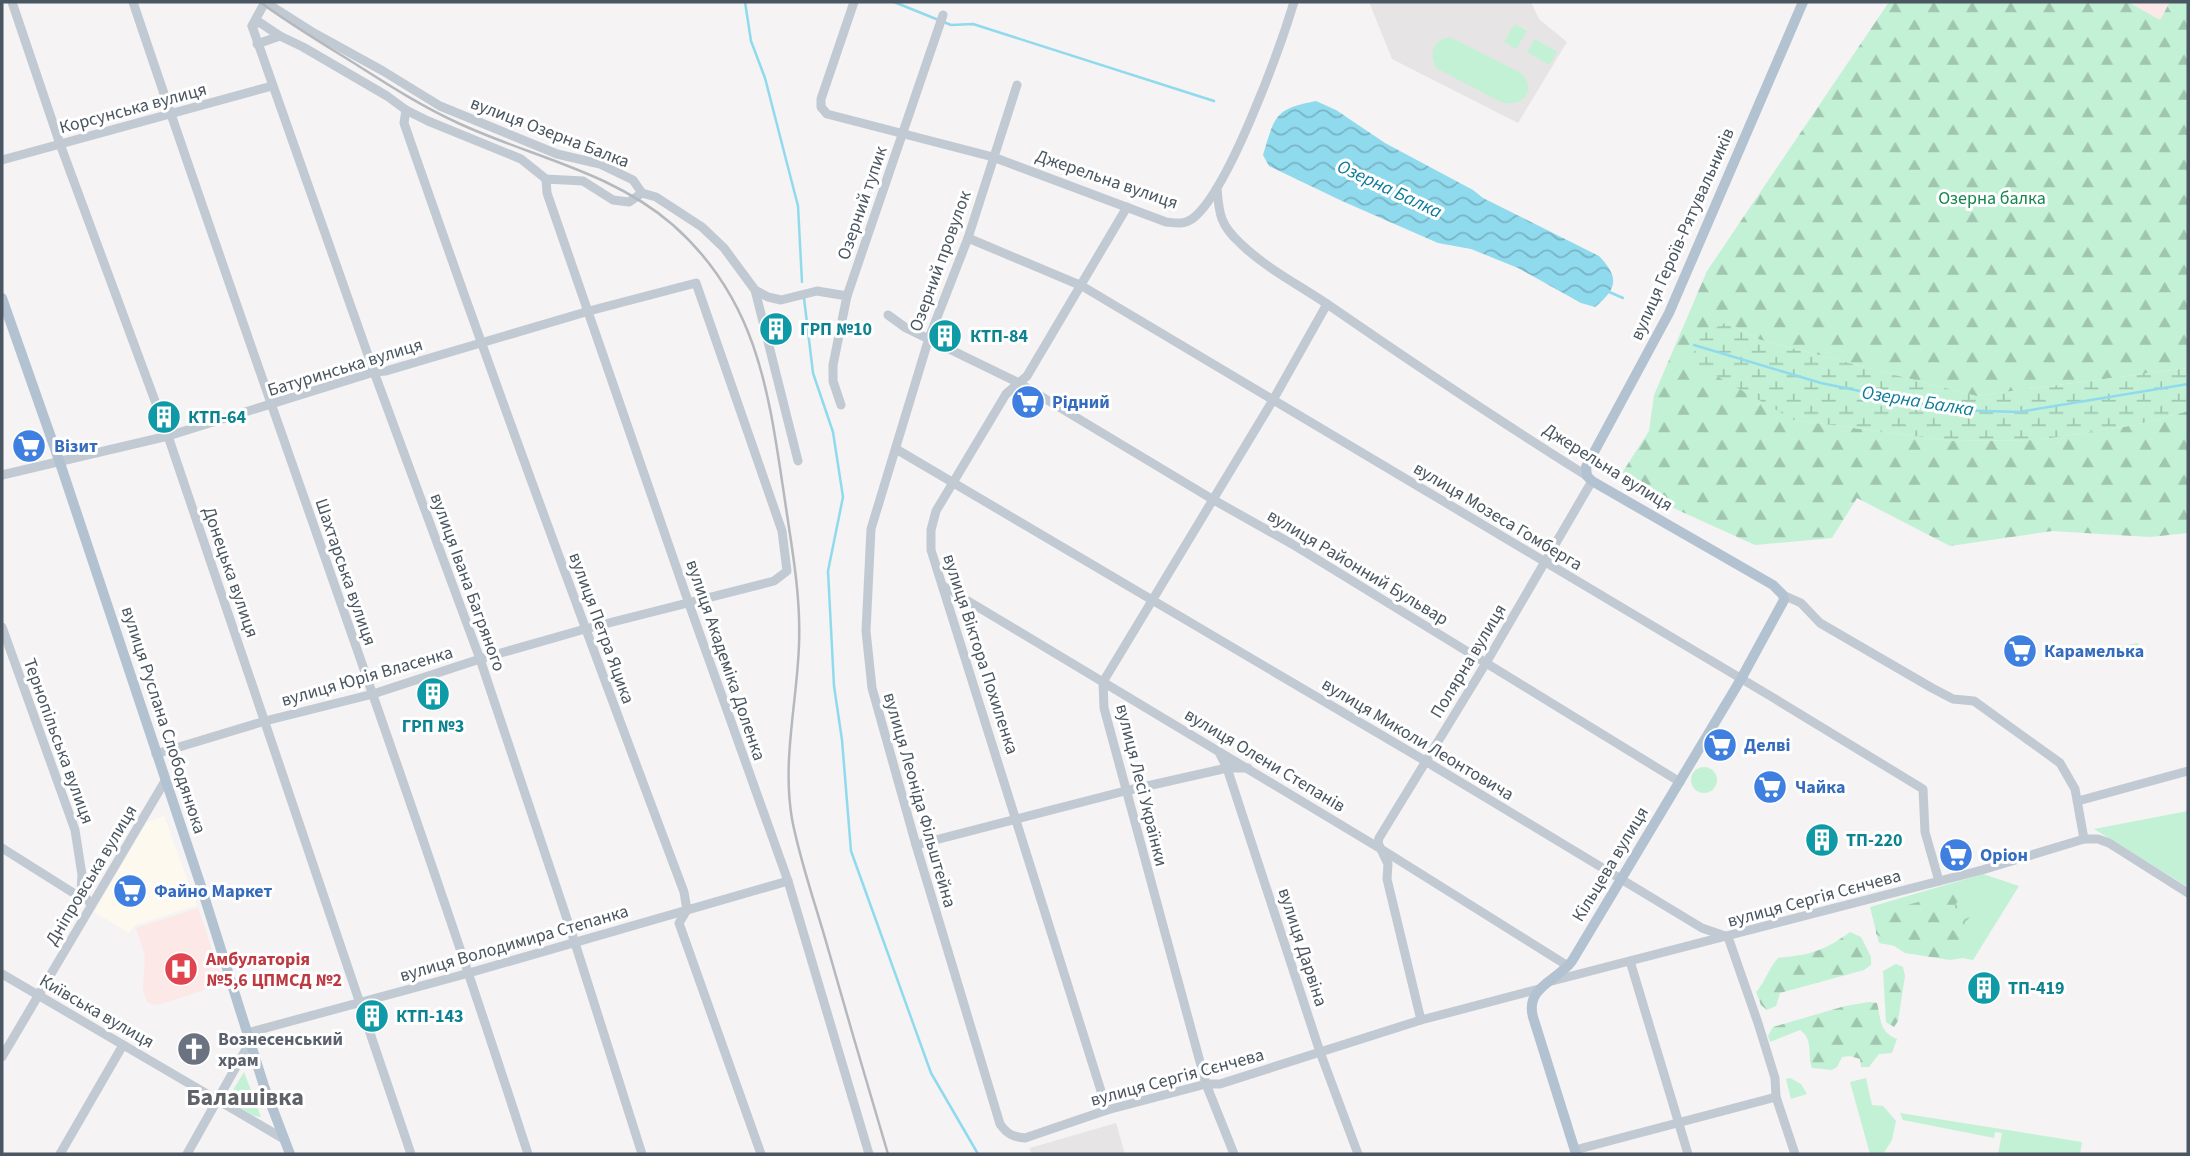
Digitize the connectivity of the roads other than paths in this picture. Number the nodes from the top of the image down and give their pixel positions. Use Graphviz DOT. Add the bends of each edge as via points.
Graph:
graph roads {
  1 [pos="12,2"];
  2 [pos="133,2"];
  3 [pos="265,2"];
  4 [pos="854,2"];
  5 [pos="1294,2"];
  6 [pos="1803,2"];
  7 [pos="943,15"];
  8 [pos="252,26"];
  9 [pos="280,36"];
  10 [pos="257,44"];
  11 [pos="1017,85"];
  12 [pos="272,86"];
  13 [pos="406,110"];
  14 [pos="171,115"];
  15 [pos="904,134"];
  16 [pos="60,144"];
  17 [pos="993,157"];
  18 [pos="2,160"];
  19 [pos="546,179"];
  20 [pos="1217,188"];
  21 [pos="642,193"];
  22 [pos="1127,206"];
  23 [pos="968,238"];
  24 [pos="1082,286"];
  25 [pos="755,290"];
  26 [pos="846,296"];
  27 [pos="2,298"];
  28 [pos="1327,304"];
  29 [pos="589,312"];
  30 [pos="888,315"];
  31 [pos="929,338"];
  32 [pos="480,342"];
  33 [pos="374,372"];
  34 [pos="1019,383"];
  35 [pos="1273,400"];
  36 [pos="271,405"];
  37 [pos="841,405"];
  38 [pos="168,436"];
  39 [pos="896,449"];
  40 [pos="798,461"];
  41 [pos="60,463"];
  42 [pos="2,475"];
  43 [pos="1590,478"];
  44 [pos="953,482"];
  45 [pos="1212,499"];
  46 [pos="1545,562"];
  47 [pos="787,571"];
  48 [pos="943,586"];
  49 [pos="1783,595"];
  50 [pos="1151,599"];
  51 [pos="688,601"];
  52 [pos="2,627"];
  53 [pos="585,629"];
  54 [pos="480,659"];
  55 [pos="1486,663"];
  56 [pos="1741,679"];
  57 [pos="1102,682"];
  58 [pos="373,694"];
  59 [pos="265,721"];
  60 [pos="1218,750"];
  61 [pos="156,754"];
  62 [pos="1427,762"];
  63 [pos="1227,768"];
  64 [pos="1248,768"];
  65 [pos="2188,771"];
  66 [pos="165,781"];
  67 [pos="1680,782"];
  68 [pos="1125,791"];
  69 [pos="2078,801"];
  70 [pos="1016,819"];
  71 [pos="2084,839"];
  72 [pos="916,845"];
  73 [pos="2,848"];
  74 [pos="1381,849"];
  75 [pos="1622,880"];
  76 [pos="788,881"];
  77 [pos="1939,881"];
  78 [pos="2188,893"];
  79 [pos="92,904"];
  80 [pos="687,910"];
  81 [pos="1728,937"];
  82 [pos="575,943"];
  83 [pos="1630,961"];
  84 [pos="1568,966"];
  85 [pos="469,973"];
  86 [pos="2,974"];
  87 [pos="1550,981"];
  88 [pos="1539,989"];
  89 [pos="38,994"];
  90 [pos="359,1002"];
  91 [pos="1421,1020"];
  92 [pos="249,1038"];
  93 [pos="123,1045"];
  94 [pos="1320,1052"];
  95 [pos="2,1057"];
  96 [pos="1206,1084"];
  97 [pos="1776,1097"];
  98 [pos="217,1099"];
  99 [pos="1107,1110"];
  100 [pos="1678,1124"];
  101 [pos="1025,1138"];
  102 [pos="284,1139"];
  103 [pos="1575,1152"];
  104 [pos="60,1154"];
  105 [pos="187,1154"];
  106 [pos="289,1154"];
  107 [pos="411,1154"];
  108 [pos="528,1154"];
  109 [pos="642,1154"];
  110 [pos="761,1154"];
  111 [pos="869,1154"];
  112 [pos="1234,1154"];
  113 [pos="1358,1154"];
  114 [pos="1688,1154"];
  115 [pos="1795,1154"];
  1 -- 16 [label="street, Донецька вулиця"];
  2 -- 14 [label="street, Шахтарська вулиця"];
  3 -- 8 [label="street"];
  3 -- 21 [label="street, вулиця Озерна Балка" via="440,106 557,154 600,164 633,180"];
  4 -- 15 [label="street, Джерельна вулиця" via="821,107 827,114"];
  5 -- 20 [label="street" via="1245,130"];
  6 -- 43 [label="main road, вулиця Героїв-Рятувальників" via="1670,313 1586,467"];
  7 -- 15 [label="street, Озерний тупик"];
  8 -- 9 [label="street" via="259,22"];
  8 -- 10 [label="street, вулиця Івана Багряного"];
  9 -- 10 [label="street"];
  9 -- 13 [label="street"];
  10 -- 12 [label="street, вулиця Івана Багряного"];
  11 -- 17 [label="street, Озерний провулок"];
  12 -- 14 [label="street, Корсунська вулиця"];
  12 -- 33 [label="street, вулиця Івана Багряного"];
  13 -- 19 [label="street" via="521,159"];
  13 -- 32 [label="street, вулиця Петра Яцика" via="404,123"];
  14 -- 16 [label="street, Корсунська вулиця"];
  14 -- 36 [label="street, Шахтарська вулиця"];
  15 -- 17 [label="street, Джерельна вулиця"];
  15 -- 26 [label="street, Озерний тупик"];
  16 -- 18 [label="street, Корсунська вулиця"];
  16 -- 38 [label="street, Донецька вулиця"];
  17 -- 22 [label="street, Джерельна вулиця"];
  17 -- 23 [label="street, Озерний провулок"];
  19 -- 21 [label="street" via="583,181 613,200 629,202"];
  19 -- 29 [label="street, вулиця Академіка Доленка"];
  20 -- 22 [label="street, Джерельна вулиця" via="1192,218 1181,223 1166,222"];
  20 -- 28 [label="street, Джерельна вулиця" via="1219,216 1240,243"];
  21 -- 25 [label="street, вулиця Озерна Балка" via="702,227"];
  22 -- 24 [label="street, вулиця Віктора Похиленка"];
  23 -- 24 [label="street, вулиця Мозеса Гомберга"];
  23 -- 31 [label="street, Озерний провулок"];
  24 -- 34 [label="street, вулиця Віктора Похиленка"];
  24 -- 35 [label="street, вулиця Мозеса Гомберга"];
  25 -- 26 [label="street" via="781,300 817,290"];
  25 -- 40 [label="street"];
  26 -- 37 [label="street, Озерний тупик" via="833,365"];
  27 -- 41 [label="main road, вулиця Руслана Слободянюка"];
  28 -- 35 [label="street, вулиця Лесі Українки"];
  28 -- 43 [label="street, Джерельна вулиця"];
  29 -- 32 [label="street, Батуринська вулиця"];
  29 -- 47 [label="street, Батуринська вулиця" via="696,284 782,531"];
  29 -- 51 [label="street, вулиця Академіка Доленка"];
  30 -- 31 [label="street"];
  31 -- 34 [label="street"];
  31 -- 39 [label="street, Озерний провулок"];
  32 -- 33 [label="street, Батуринська вулиця"];
  32 -- 53 [label="street, вулиця Петра Яцика"];
  33 -- 36 [label="street, Батуринська вулиця"];
  33 -- 54 [label="street, вулиця Івана Багряного"];
  34 -- 44 [label="street, вулиця Віктора Похиленка" via="1006,394"];
  34 -- 45 [label="street, вулиця Районний Бульвар"];
  35 -- 45 [label="street, вулиця Лесі Українки"];
  35 -- 46 [label="street, вулиця Мозеса Гомберга"];
  36 -- 38 [label="street, Батуринська вулиця"];
  36 -- 58 [label="street, Шахтарська вулиця"];
  38 -- 41 [label="street, Батуринська вулиця"];
  38 -- 59 [label="street, Донецька вулиця"];
  39 -- 44 [label="street, вулиця Миколи Леонтовича"];
  39 -- 72 [label="street, вулиця Леоніда Фільштейна" via="871,529 866,631 872,688"];
  41 -- 42 [label="street, Батуринська вулиця"];
  41 -- 61 [label="main road, вулиця Руслана Слободянюка"];
  43 -- 46 [label="street, Полярна вулиця"];
  43 -- 49 [label="main road, Джерельна вулиця"];
  44 -- 48 [label="street, вулиця Віктора Похиленка" via="931,530 931,550"];
  44 -- 50 [label="street, вулиця Миколи Леонтовича"];
  45 -- 50 [label="street, вулиця Лесі Українки"];
  45 -- 55 [label="street, вулиця Районний Бульвар"];
  46 -- 55 [label="street, Полярна вулиця"];
  46 -- 56 [label="street, вулиця Мозеса Гомберга"];
  47 -- 51 [label="street, вулиця Юрія Власенка" via="774,581"];
  48 -- 57 [label="street, вулиця Олени Степанів"];
  48 -- 70 [label="street, вулиця Віктора Похиленка"];
  49 -- 56 [label="main road, Кільцева вулиця" via="1782,606"];
  49 -- 69 [label="street, Джерельна вулиця" via="1801,603 1831,629 1953,699 1974,701 2060,763"];
  50 -- 57 [label="street, вулиця Лесі Українки"];
  50 -- 62 [label="street, вулиця Миколи Леонтовича"];
  51 -- 53 [label="street, вулиця Юрія Власенка"];
  51 -- 76 [label="street, вулиця Академіка Доленка"];
  52 -- 79 [label="street, Тернопільська вулиця" via="75,830 81,892"];
  53 -- 54 [label="street, вулиця Юрія Власенка"];
  53 -- 80 [label="street, вулиця Петра Яцика"];
  54 -- 58 [label="street, вулиця Юрія Власенка"];
  54 -- 82 [label="street, вулиця Івана Багряного"];
  55 -- 62 [label="street, Полярна вулиця"];
  55 -- 67 [label="street, вулиця Районний Бульвар"];
  56 -- 67 [label="main road, Кільцева вулиця"];
  56 -- 77 [label="street, вулиця Мозеса Гомберга" via="1923,789 1925,832"];
  57 -- 60 [label="street, вулиця Олени Степанів"];
  57 -- 68 [label="street, вулиця Лесі Українки"];
  58 -- 59 [label="street, вулиця Юрія Власенка"];
  58 -- 85 [label="street, Шахтарська вулиця"];
  59 -- 61 [label="street, вулиця Юрія Власенка"];
  59 -- 90 [label="street, Донецька вулиця"];
  60 -- 63 [label="street, вулиця Дарвіна"];
  60 -- 64 [label="street, вулиця Олени Степанів"];
  61 -- 66 [label="main road, вулиця Руслана Слободянюка"];
  62 -- 74 [label="street, Полярна вулиця" via="1379,838"];
  62 -- 75 [label="street, вулиця Миколи Леонтовича"];
  63 -- 64 [label="street"];
  63 -- 68 [label="street"];
  63 -- 94 [label="street, вулиця Дарвіна"];
  64 -- 74 [label="street, вулиця Олени Степанів"];
  65 -- 69 [label="street"];
  66 -- 79 [label="street, Дніпровська вулиця"];
  66 -- 92 [label="main road, вулиця Руслана Слободянюка"];
  67 -- 75 [label="main road, Кільцева вулиця"];
  68 -- 70 [label="street"];
  68 -- 96 [label="street, вулиця Лесі Українки"];
  69 -- 71 [label="street, Джерельна вулиця"];
  70 -- 72 [label="street"];
  70 -- 99 [label="street, вулиця Віктора Похиленка"];
  71 -- 77 [label="street, вулиця Сергія Сєнчева"];
  71 -- 78 [label="street" via="2109,842"];
  72 -- 101 [label="street, вулиця Леоніда Фільштейна" via="1000,1124 1005,1132"];
  73 -- 79 [label="street"];
  74 -- 84 [label="street, вулиця Олени Степанів"];
  74 -- 91 [label="street" via="1387,857 1387,879"];
  75 -- 81 [label="street, вулиця Миколи Леонтовича" via="1702,928"];
  75 -- 84 [label="main road, Кільцева вулиця"];
  76 -- 80 [label="street, вулиця Володимира Степанка"];
  76 -- 111 [label="street, вулиця Академіка Доленка"];
  77 -- 81 [label="street, вулиця Сергія Сєнчева"];
  79 -- 89 [label="street, Дніпровська вулиця"];
  80 -- 82 [label="street, вулиця Володимира Степанка"];
  80 -- 110 [label="street, вулиця Петра Яцика" via="679,923"];
  81 -- 83 [label="street, вулиця Сергія Сєнчева"];
  81 -- 97 [label="street" via="1762,1034"];
  82 -- 85 [label="street, вулиця Володимира Степанка"];
  82 -- 109 [label="street, вулиця Івана Багряного"];
  83 -- 87 [label="street, вулиця Сергія Сєнчева"];
  83 -- 100 [label="street"];
  84 -- 87 [label="main road, Кільцева вулиця"];
  85 -- 90 [label="street, вулиця Володимира Степанка"];
  85 -- 108 [label="street, Шахтарська вулиця"];
  86 -- 89 [label="street, Київська вулиця"];
  87 -- 88 [label="main road, Кільцева вулиця"];
  88 -- 91 [label="street, вулиця Сергія Сєнчева"];
  88 -- 103 [label="main road" via="1531,1012"];
  89 -- 93 [label="street, Київська вулиця"];
  89 -- 95 [label="street, Дніпровська вулиця"];
  90 -- 92 [label="street, вулиця Володимира Степанка"];
  90 -- 107 [label="street, Донецька вулиця"];
  91 -- 94 [label="street, вулиця Сергія Сєнчева"];
  92 -- 98 [label="street"];
  92 -- 102 [label="main road, вулиця Руслана Слободянюка"];
  93 -- 98 [label="street, Київська вулиця"];
  93 -- 104 [label="street"];
  94 -- 96 [label="street, вулиця Сергія Сєнчева" via="1220,1084"];
  94 -- 113 [label="street, вулиця Дарвіна"];
  96 -- 99 [label="street, вулиця Сергія Сєнчева"];
  96 -- 112 [label="street, вулиця Лесі Українки"];
  97 -- 100 [label="street"];
  97 -- 115 [label="street"];
  98 -- 102 [label="street, Київська вулиця"];
  98 -- 105 [label="street"];
  99 -- 101 [label="street, вулиця Сергія Сєнчева"];
  100 -- 103 [label="street"];
  100 -- 114 [label="street"];
  102 -- 106 [label="main road, вулиця Руслана Слободянюка"];
}
